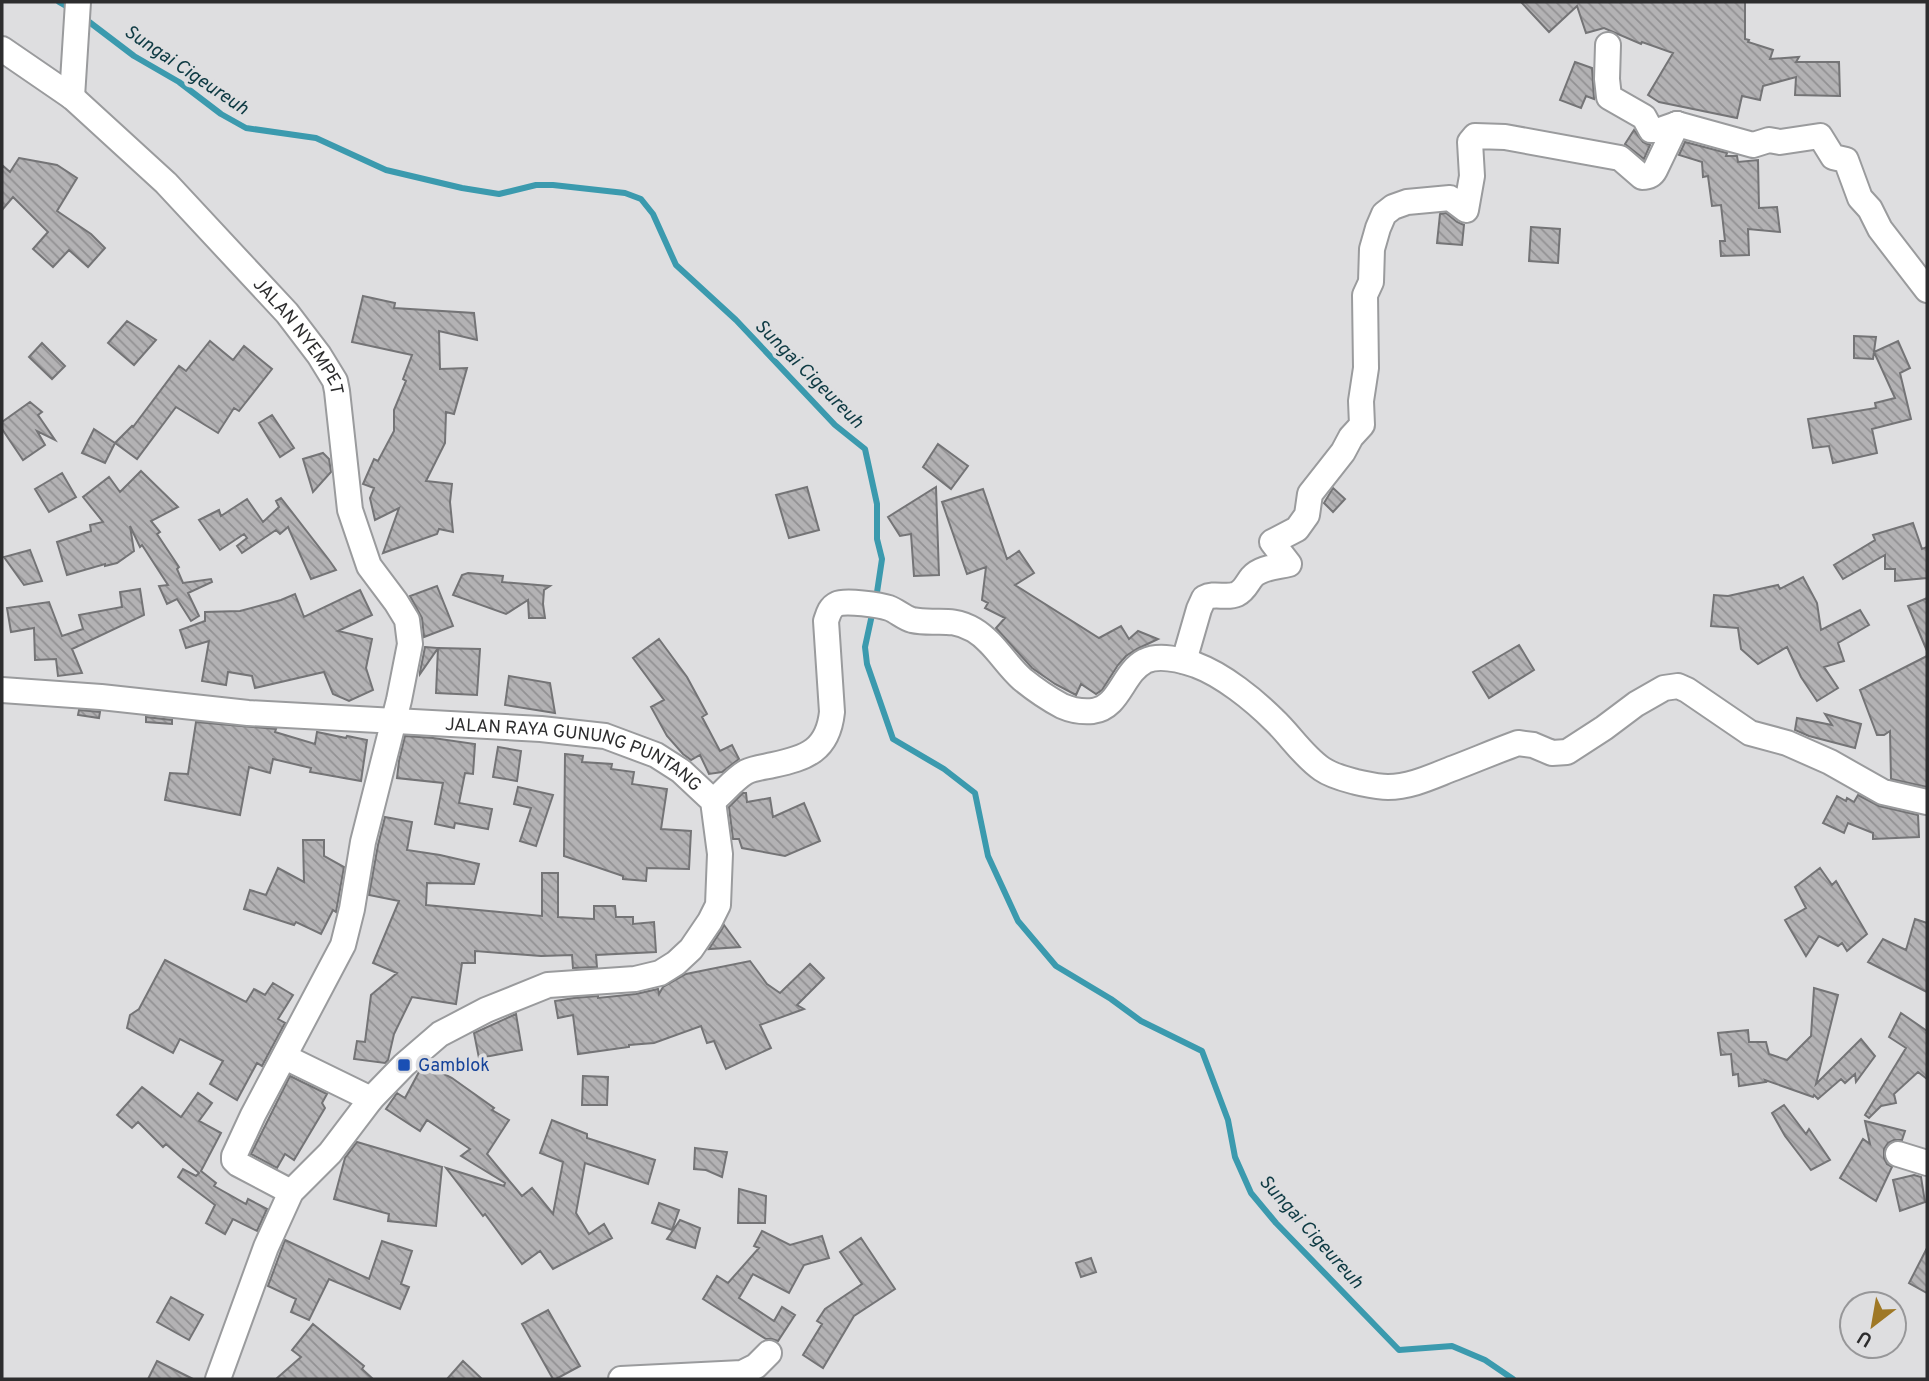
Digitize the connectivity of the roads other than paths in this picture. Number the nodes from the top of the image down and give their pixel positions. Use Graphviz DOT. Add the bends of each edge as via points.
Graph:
graph roads {
  1 [pos="78,2"];
  2 [pos="1608,45"];
  3 [pos="2,50"];
  4 [pos="72,97"];
  5 [pos="1677,124"];
  6 [pos="1927,290"];
  7 [pos="1184,661"];
  8 [pos="2,690"];
  9 [pos="394,722"];
  10 [pos="713,802"];
  11 [pos="1927,802"];
  12 [pos="285,1057"];
  13 [pos="371,1099"];
  14 [pos="1898,1154"];
  15 [pos="1927,1163"];
  16 [pos="291,1192"];
  17 [pos="769,1353"];
  18 [pos="218,1379"];
  19 [pos="621,1379"];
  1 -- 4 [label="street"];
  2 -- 5 [label="street" via="1609,97 1644,117 1651,130"];
  3 -- 4 [label="street, JALAN NYEMPET"];
  4 -- 9 [label="street, JALAN NYEMPET" via="220,240 287,313 335,381 350,510 369,566 407,620 410,644"];
  5 -- 6 [label="street" via="1753,145 1820,136 1833,157 1846,160 1860,198"];
  5 -- 7 [label="street" via="1655,170 1646,177 1620,158 1505,137 1475,136 1470,142 1472,176 1466,210 1450,198 1407,202 1384,214 1372,249 1371,282 1365,295 1362,425 1310,495 1307,515 1297,529 1272,542 1289,564 1259,571 1235,595 1204,598"];
  7 -- 10 [label="street" via="1146,660 1109,704 1076,711 1022,679 973,630 951,621 910,620 894,610 838,602 826,621 832,712 826,736 818,747 795,761 746,772"];
  7 -- 11 [label="street" via="1237,689 1325,771 1365,784 1388,787 1418,782 1518,743 1552,753 1567,752 1636,704 1664,688 1678,686 1750,733 1830,762 1883,792"];
  8 -- 9 [label="street, JALAN RAYA GUNUNG PUNTANG"];
  9 -- 10 [label="street, JALAN RAYA GUNUNG PUNTANG" via="605,736 656,755 681,771"];
  9 -- 12 [label="street, JALAN NYEMPET" via="342,945"];
  10 -- 13 [label="street, JALAN RAYA GUNUNG PUNTANG" via="720,854 718,905 691,949 676,963 635,979 548,985 486,1010 440,1034"];
  12 -- 13 [label="street"];
  12 -- 16 [label="street, JALAN NYEMPET" via="234,1160"];
  13 -- 16 [label="street, JALAN RAYA GUNUNG PUNTANG" via="330,1153"];
  14 -- 15 [label="street"];
  16 -- 18 [label="street, JALAN RAYA GUNUNG PUNTANG"];
  17 -- 19 [label="street" via="742,1373"];
}
